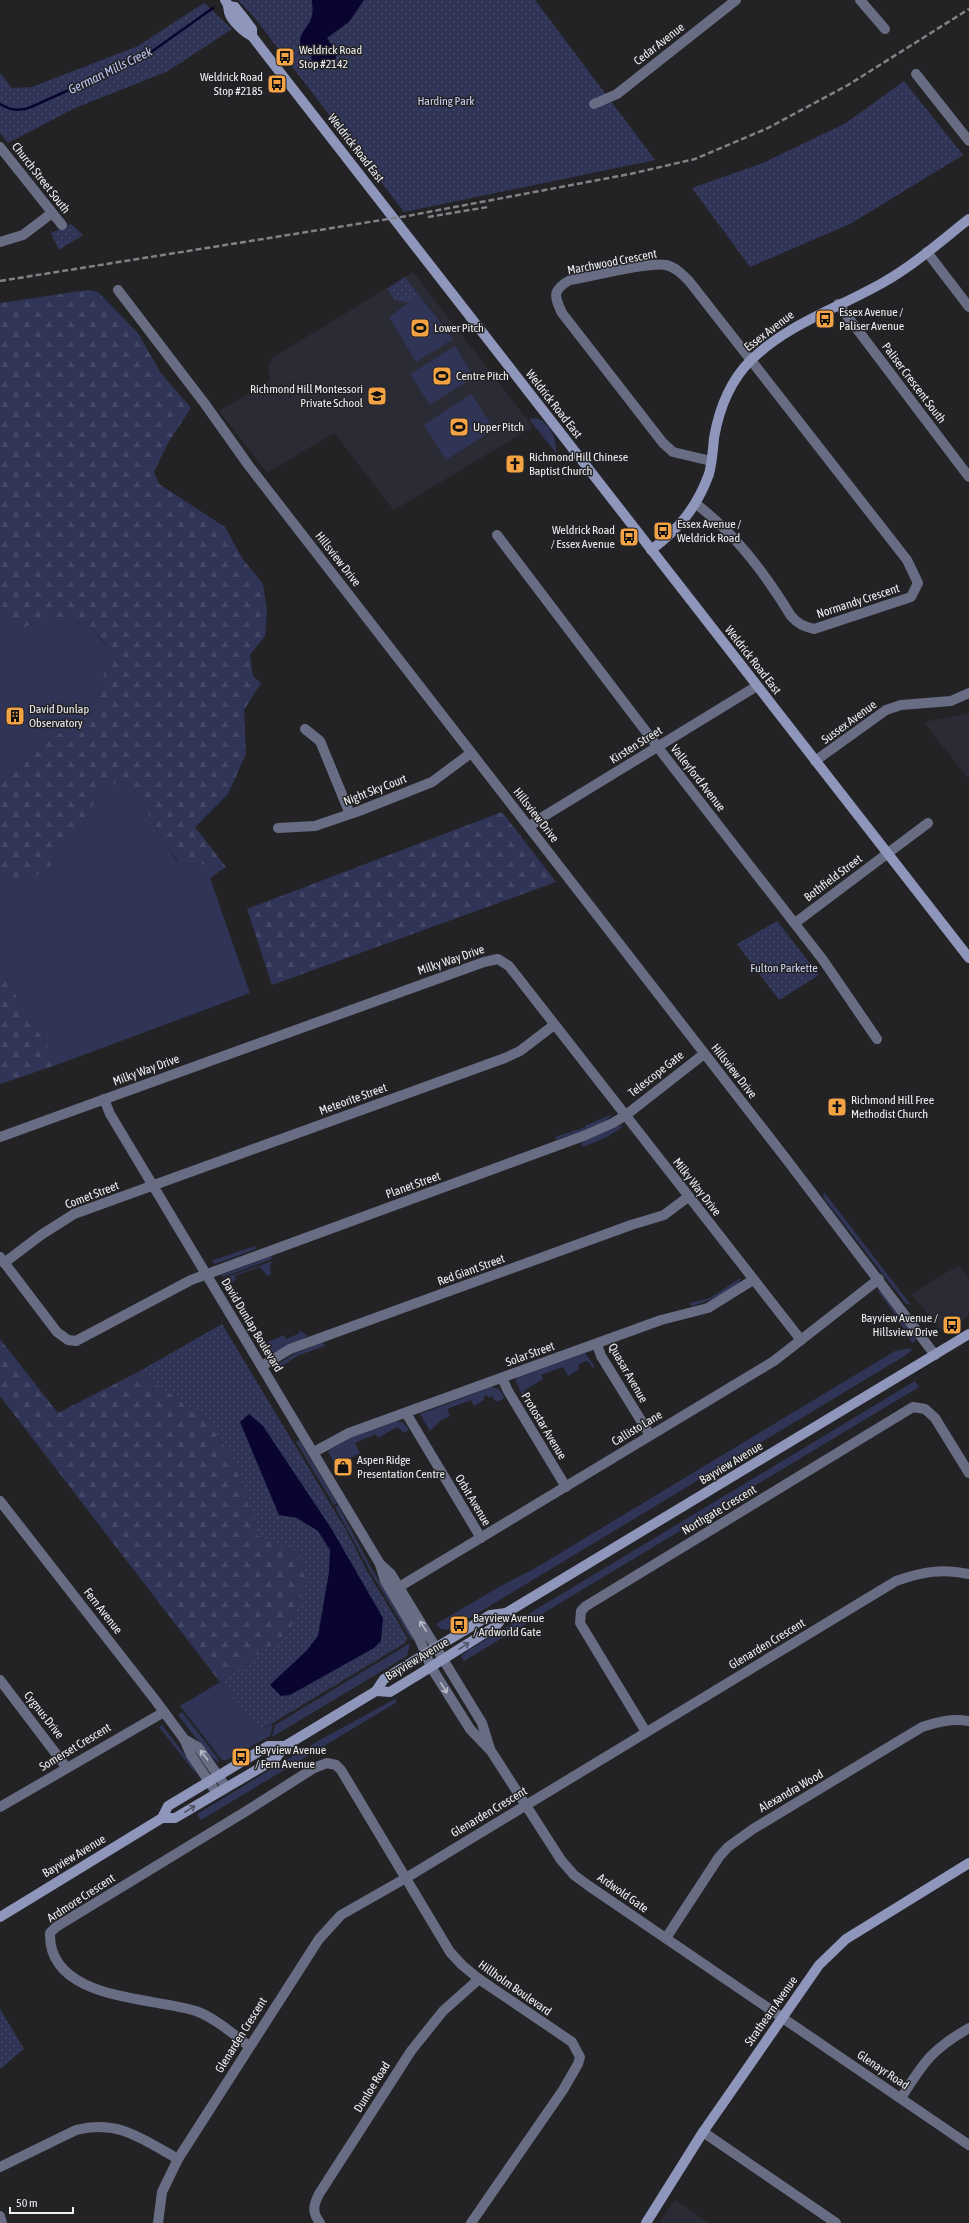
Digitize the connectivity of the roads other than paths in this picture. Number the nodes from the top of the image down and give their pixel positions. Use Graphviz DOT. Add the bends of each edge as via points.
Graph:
graph roads {
  1 [pos="736,0"];
  2 [pos="860,0"];
  3 [pos="227,3"];
  4 [pos="884,28"];
  5 [pos="916,74"];
  6 [pos="594,104"];
  7 [pos="969,141"];
  8 [pos="0,147"];
  9 [pos="52,213"];
  10 [pos="969,219"];
  11 [pos="62,225"];
  12 [pos="0,242"];
  13 [pos="927,252"];
  14 [pos="118,290"];
  15 [pos="838,304"];
  16 [pos="969,307"];
  17 [pos="751,360"];
  18 [pos="711,461"];
  19 [pos="969,477"];
  20 [pos="696,504"];
  21 [pos="497,535"];
  22 [pos="651,550"];
  23 [pos="757,686"];
  24 [pos="969,693"];
  25 [pos="305,729"];
  26 [pos="657,747"];
  27 [pos="471,753"];
  28 [pos="815,761"];
  29 [pos="350,814"];
  30 [pos="928,823"];
  31 [pos="529,827"];
  32 [pos="278,828"];
  33 [pos="887,854"];
  34 [pos="795,923"];
  35 [pos="968,954"];
  36 [pos="554,1025"];
  37 [pos="877,1039"];
  38 [pos="704,1054"];
  39 [pos="104,1099"];
  40 [pos="626,1115"];
  41 [pos="0,1137"];
  42 [pos="154,1186"];
  43 [pos="688,1197"];
  44 [pos="2,1260"];
  45 [pos="207,1274"];
  46 [pos="753,1280"];
  47 [pos="878,1280"];
  48 [pos="969,1334"];
  49 [pos="800,1340"];
  50 [pos="596,1344"];
  51 [pos="935,1355"];
  52 [pos="262,1366"];
  53 [pos="502,1378"];
  54 [pos="406,1413"];
  55 [pos="650,1436"];
  56 [pos="314,1452"];
  57 [pos="969,1473"];
  58 [pos="566,1487"];
  59 [pos="0,1502"];
  60 [pos="480,1538"];
  61 [pos="380,1564"];
  62 [pos="969,1574"];
  63 [pos="399,1587"];
  64 [pos="506,1613"];
  65 [pos="437,1647"];
  66 [pos="425,1654"];
  67 [pos="444,1659"];
  68 [pos="431,1667"];
  69 [pos="0,1680"];
  70 [pos="376,1691"];
  71 [pos="164,1712"];
  72 [pos="969,1721"];
  73 [pos="646,1732"];
  74 [pos="184,1739"];
  75 [pos="285,1746"];
  76 [pos="491,1751"];
  77 [pos="336,1765"];
  78 [pos="66,1767"];
  79 [pos="219,1776"];
  80 [pos="210,1782"];
  81 [pos="226,1787"];
  82 [pos="216,1792"];
  83 [pos="525,1805"];
  84 [pos="0,1807"];
  85 [pos="162,1818"];
  86 [pos="969,1863"];
  87 [pos="406,1878"];
  88 [pos="0,1917"];
  89 [pos="666,1938"];
  90 [pos="479,1979"];
  91 [pos="782,2017"];
  92 [pos="969,2028"];
  93 [pos="249,2046"];
  94 [pos="901,2098"];
  95 [pos="703,2132"];
  96 [pos="969,2145"];
  97 [pos="178,2159"];
  98 [pos="0,2167"];
  99 [pos="0,2216"];
  100 [pos="2,2223"];
  101 [pos="158,2223"];
  102 [pos="320,2223"];
  103 [pos="471,2223"];
  104 [pos="646,2223"];
  105 [pos="836,2223"];
  1 -- 6 [label="street, Cedar Avenue" via="617,94"];
  2 -- 4 [label="street"];
  3 -- 22 [label="street, Weldrick Road East" via="229,13 246,34 252,36"];
  5 -- 7 [label="street"];
  8 -- 9 [label="street, Church Street South"];
  9 -- 11 [label="street, Church Street South"];
  9 -- 12 [label="street" via="23,235"];
  10 -- 13 [label="street, Essex Avenue"];
  13 -- 15 [label="street, Essex Avenue" via="883,283"];
  13 -- 16 [label="street"];
  14 -- 27 [label="street, Hillsview Drive" via="249,466"];
  15 -- 17 [label="street, Essex Avenue" via="795,327"];
  15 -- 19 [label="street, Paliser Crescent South"];
  17 -- 18 [label="street, Essex Avenue" via="735,379 725,399 715,432"];
  17 -- 18 [label="street, Marchwood Crescent" via="689,281 666,265 650,265 570,280 557,291 556,299 562,313 663,443 673,452"];
  17 -- 20 [label="street, Normandy Crescent" via="907,560 918,583 915,591 911,596 814,629 805,627 791,616 737,541 720,522"];
  18 -- 20 [label="street, Essex Avenue" via="709,474"];
  20 -- 22 [label="street, Essex Avenue" via="679,527"];
  21 -- 26 [label="street, Valleyford Avenue"];
  22 -- 23 [label="street, Weldrick Road East"];
  23 -- 26 [label="street, Kirsten Street"];
  23 -- 28 [label="street, Weldrick Road East"];
  24 -- 28 [label="street, Sussex Avenue" via="951,701 901,705 886,710"];
  25 -- 29 [label="street" via="320,741"];
  26 -- 31 [label="street, Kirsten Street"];
  26 -- 34 [label="street, Valleyford Avenue"];
  27 -- 29 [label="street, Night Sky Court" via="432,782"];
  27 -- 31 [label="street, Hillsview Drive"];
  28 -- 33 [label="street, Weldrick Road East"];
  29 -- 32 [label="street, Night Sky Court" via="315,826"];
  30 -- 33 [label="street, Bothfield Street"];
  31 -- 38 [label="street, Hillsview Drive"];
  33 -- 34 [label="street, Bothfield Street"];
  33 -- 35 [label="street, Weldrick Road East"];
  34 -- 37 [label="street, Valleyford Avenue"];
  36 -- 39 [label="street, Milky Way Drive" via="509,966 498,959 491,959"];
  36 -- 40 [label="street, Milky Way Drive"];
  36 -- 42 [label="street, Meteorite Street" via="520,1051 505,1058"];
  38 -- 40 [label="street, Telescope Gate"];
  38 -- 47 [label="street, Hillsview Drive"];
  39 -- 41 [label="street, Milky Way Drive"];
  39 -- 42 [label="street, David Dunlap Boulevard" via="110,1114"];
  40 -- 43 [label="street, Milky Way Drive"];
  40 -- 45 [label="street, Planet Street" via="586,1136"];
  42 -- 44 [label="street, Comet Street" via="74,1214"];
  42 -- 45 [label="street, David Dunlap Boulevard"];
  43 -- 46 [label="street, Milky Way Drive"];
  43 -- 52 [label="street, Red Giant Street" via="658,1218 631,1225 290,1349"];
  44 -- 45 [label="street" via="57,1332 68,1340 76,1341"];
  45 -- 52 [label="street, David Dunlap Boulevard"];
  46 -- 49 [label="street, Milky Way Drive"];
  46 -- 50 [label="street, Solar Street" via="708,1308 662,1320"];
  47 -- 49 [label="street, Callisto Lane"];
  47 -- 51 [label="street, Hillsview Drive"];
  48 -- 51 [label="street, Bayview Avenue"];
  49 -- 55 [label="street, Callisto Lane" via="774,1361"];
  50 -- 53 [label="street, Solar Street"];
  50 -- 55 [label="street, Quasar Avenue"];
  51 -- 64 [label="street, Bayview Avenue"];
  52 -- 56 [label="street, David Dunlap Boulevard"];
  53 -- 54 [label="street, Solar Street"];
  53 -- 58 [label="street, Protostar Avenue"];
  54 -- 56 [label="street, Solar Street" via="349,1433"];
  54 -- 60 [label="street, Orbit Avenue"];
  55 -- 58 [label="street, Callisto Lane"];
  56 -- 61 [label="street, David Dunlap Boulevard"];
  57 -- 73 [label="street, Northgate Crescent" via="935,1418 925,1409 912,1407 581,1610 580,1623"];
  58 -- 60 [label="street, Callisto Lane"];
  59 -- 71 [label="street, Fern Avenue"];
  60 -- 63 [label="street, Callisto Lane"];
  61 -- 63 [label="street, David Dunlap Boulevard" via="391,1574"];
  61 -- 66 [label="street, David Dunlap Boulevard" via="385,1581 420,1640"];
  62 -- 73 [label="street, Glenarden Crescent" via="938,1570 896,1581"];
  65 -- 63 [label="street, David Dunlap Boulevard, one-way"];
  64 -- 65 [label="street, Bayview Avenue" via="490,1615"];
  67 -- 64 [label="street, Bayview Avenue, one-way" via="496,1626"];
  65 -- 66 [label="street, Bayview Avenue"];
  65 -- 67 [label="street, David Dunlap Boulevard"];
  66 -- 68 [label="street, Ardwold Gate"];
  66 -- 70 [label="street, Bayview Avenue" via="384,1679"];
  67 -- 68 [label="street, Bayview Avenue"];
  67 -- 76 [label="street, Ardwold Gate" via="482,1723"];
  68 -- 70 [label="street, Bayview Avenue" via="390,1692"];
  68 -- 76 [label="street, Ardwold Gate, one-way" via="470,1729"];
  69 -- 78 [label="street, Cygnus Drive"];
  70 -- 75 [label="street, Bayview Avenue"];
  71 -- 74 [label="street, Fern Avenue"];
  71 -- 78 [label="street, Somerset Crescent"];
  72 -- 89 [label="street, Alexandra Wood" via="945,1720 922,1727 728,1847"];
  73 -- 83 [label="street, Glenarden Crescent"];
  79 -- 74 [label="street, Fern Avenue, one-way" via="198,1747"];
  74 -- 80 [label="street, Fern Avenue" via="190,1755"];
  75 -- 79 [label="street, Bayview Avenue" via="268,1746"];
  75 -- 81 [label="street, Bayview Avenue" via="276,1759"];
  76 -- 83 [label="street, Ardwold Gate"];
  77 -- 87 [label="street, Hillholm Boulevard"];
  77 -- 93 [label="street, Ardmore Crescent" via="327,1763 314,1768 50,1933 54,1957 69,1974 85,1985 102,1992 160,2002 196,2012"];
  78 -- 84 [label="street, Somerset Crescent"];
  79 -- 80 [label="street, Bayview Avenue"];
  79 -- 81 [label="street, Fern Avenue"];
  80 -- 82 [label="street, Fern Avenue"];
  80 -- 85 [label="street, Bayview Avenue" via="168,1806"];
  81 -- 82 [label="street, Bayview Avenue"];
  85 -- 82 [label="street, Bayview Avenue, one-way" via="175,1818"];
  83 -- 87 [label="street, Glenarden Crescent"];
  83 -- 89 [label="street, Ardwold Gate" via="550,1846 574,1875"];
  85 -- 88 [label="street, Bayview Avenue"];
  86 -- 91 [label="street, Strathearn Avenue" via="846,1939 819,1965"];
  87 -- 90 [label="street, Hillholm Boulevard" via="450,1952"];
  87 -- 93 [label="street, Glenarden Crescent" via="341,1915 331,1925 319,1939"];
  89 -- 91 [label="street, Ardwold Gate"];
  90 -- 102 [label="street, Dunloe Road" via="443,2011 411,2051 319,2194 314,2205 314,2215"];
  90 -- 103 [label="street, Hillholm Boulevard" via="572,2042 580,2057 563,2090"];
  91 -- 94 [label="street, Glenayr Road"];
  91 -- 95 [label="street, Strathearn Avenue"];
  92 -- 94 [label="street" via="933,2051"];
  93 -- 97 [label="street, Glenarden Crescent"];
  94 -- 96 [label="street, Glenayr Road"];
  95 -- 104 [label="street, Strathearn Avenue"];
  95 -- 105 [label="street"];
  97 -- 98 [label="street" via="116,2128 89,2127 76,2130"];
  97 -- 101 [label="street, Glenarden Crescent" via="162,2192"];
  99 -- 100 [label="street"];
}
